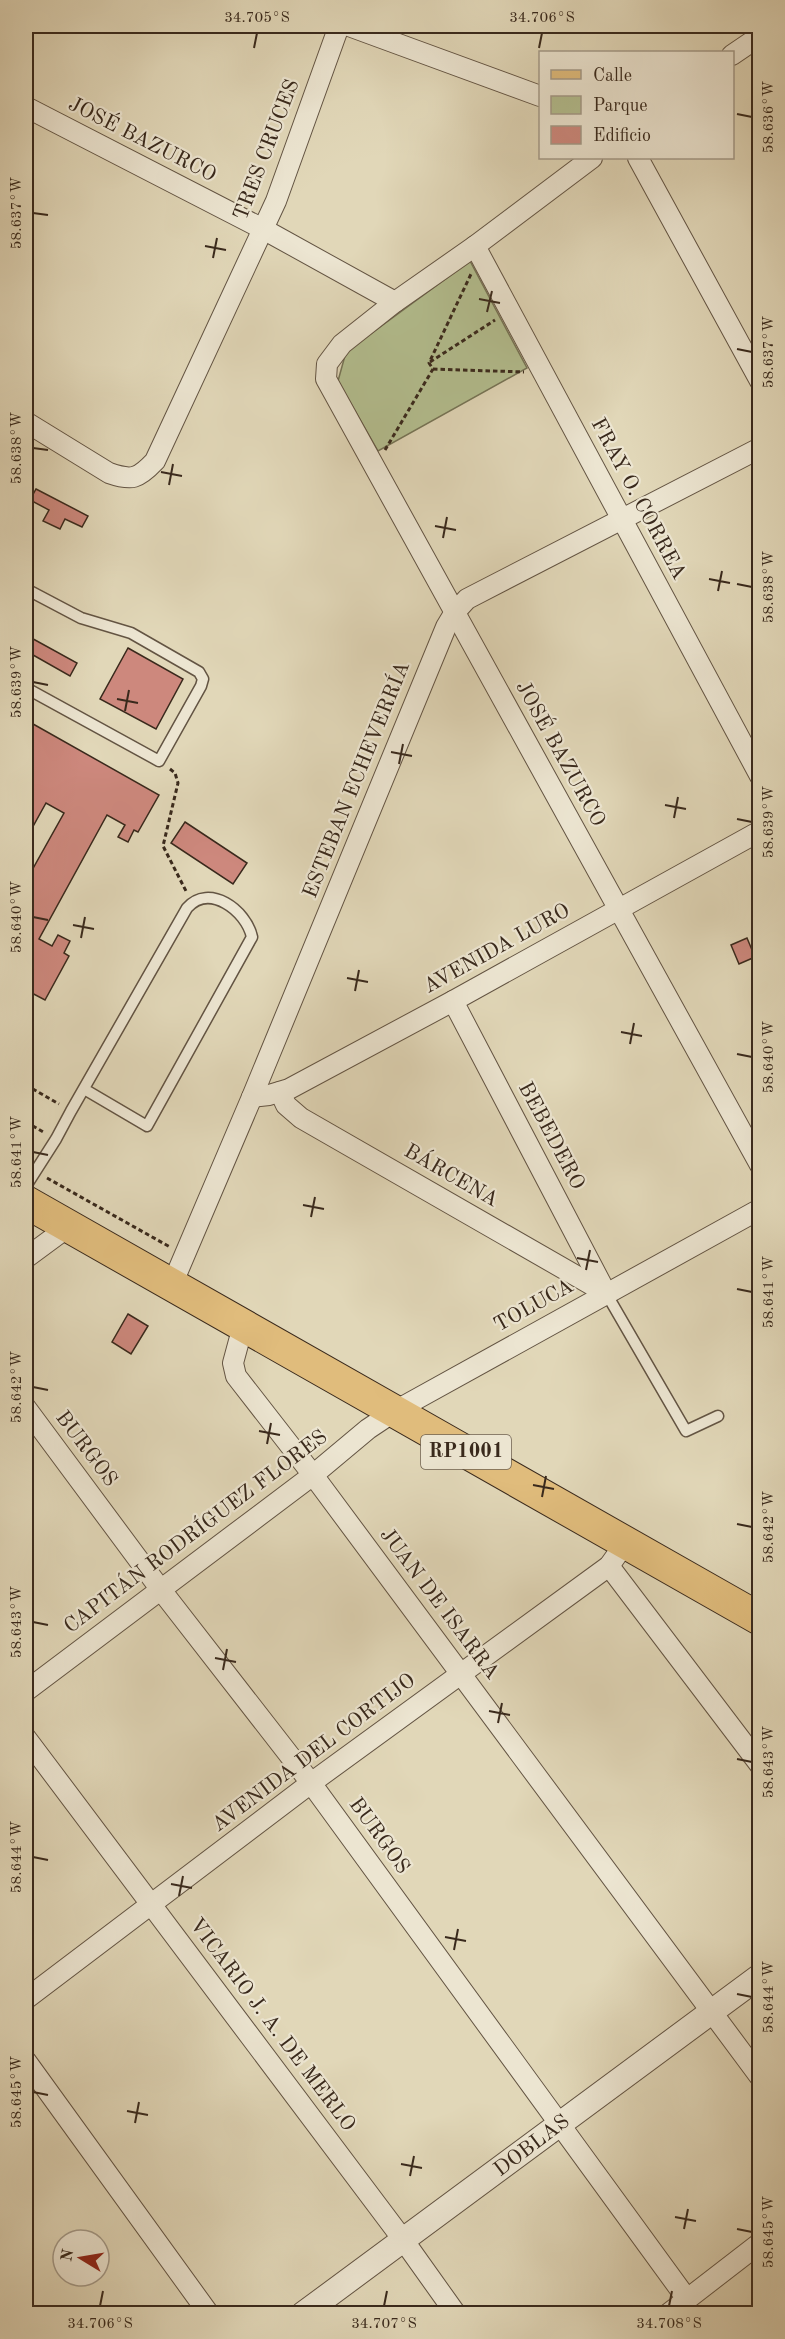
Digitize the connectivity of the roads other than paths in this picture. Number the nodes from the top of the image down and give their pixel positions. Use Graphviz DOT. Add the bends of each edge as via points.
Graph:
graph roads {
  1 [pos="339,26"];
  2 [pos="349,26"];
  3 [pos="759,36"];
  4 [pos="734,55"];
  5 [pos="539,96"];
  6 [pos="26,107"];
  7 [pos="591,159"];
  8 [pos="640,159"];
  9 [pos="263,229"];
  10 [pos="477,250"];
  11 [pos="395,302"];
  12 [pos="759,381"];
  13 [pos="26,422"];
  14 [pos="759,448"];
  15 [pos="622,519"];
  16 [pos="26,589"];
  17 [pos="455,612"];
  18 [pos="26,688"];
  19 [pos="759,776"];
  20 [pos="759,831"];
  21 [pos="617,910"];
  22 [pos="453,1001"];
  23 [pos="84,1089"];
  24 [pos="280,1092"];
  25 [pos="252,1098"];
  26 [pos="759,1165"];
  27 [pos="26,1186"];
  28 [pos="26,1202"];
  29 [pos="759,1209"];
  30 [pos="68,1227"];
  31 [pos="26,1258"];
  32 [pos="171,1287"];
  33 [pos="606,1293"];
  34 [pos="243,1326"];
  35 [pos="26,1408"];
  36 [pos="395,1412"];
  37 [pos="718,1416"];
  38 [pos="313,1475"];
  39 [pos="617,1554"];
  40 [pos="161,1590"];
  41 [pos="759,1619"];
  42 [pos="461,1674"];
  43 [pos="26,1691"];
  44 [pos="26,1738"];
  45 [pos="759,1766"];
  46 [pos="311,1783"];
  47 [pos="152,1906"];
  48 [pos="759,1976"];
  49 [pos="26,1999"];
  50 [pos="712,2011"];
  51 [pos="26,2061"];
  52 [pos="759,2077"];
  53 [pos="561,2125"];
  54 [pos="404,2241"];
  55 [pos="759,2243"];
  56 [pos="687,2299"];
  57 [pos="209,2313"];
  58 [pos="303,2313"];
  59 [pos="456,2313"];
  60 [pos="668,2313"];
  1 -- 9 [label="street, TRES CRUCES"];
  2 -- 5 [label="street"];
  3 -- 4 [label="street"];
  6 -- 9 [label="street, JOSÉ BAZURCO"];
  7 -- 10 [label="street"];
  8 -- 12 [label="street"];
  9 -- 11 [label="street, JOSÉ BAZURCO"];
  9 -- 13 [label="street, TRES CRUCES" via="155,461 144,472 135,478 109,473"];
  10 -- 11 [label="street"];
  10 -- 15 [label="street, FRAY O. CORREA"];
  11 -- 17 [label="street, JOSÉ BAZURCO" via="342,344 327,364 326,379"];
  14 -- 15 [label="street, ESTEBAN ECHEVERRÍA"];
  15 -- 17 [label="street, ESTEBAN ECHEVERRÍA" via="467,598"];
  15 -- 19 [label="street, FRAY O. CORREA"];
  16 -- 18 [label="lane" via="81,618 131,633 200,672 203,679 159,761"];
  17 -- 21 [label="street, JOSÉ BAZURCO"];
  17 -- 25 [label="street, ESTEBAN ECHEVERRÍA"];
  20 -- 21 [label="street, AVENIDA LURO"];
  21 -- 22 [label="street, AVENIDA LURO"];
  21 -- 26 [label="street, JOSÉ BAZURCO"];
  22 -- 24 [label="street, AVENIDA LURO"];
  22 -- 33 [label="street, BEBEDERO"];
  23 -- 23 [label="lane" via="192,902 209,898 242,914 252,937 147,1126"];
  23 -- 27 [label="lane"];
  24 -- 25 [label="street, AVENIDA LURO"];
  24 -- 33 [label="street, BÁRCENA" via="286,1105 301,1118"];
  25 -- 32 [label="street, ESTEBAN ECHEVERRÍA"];
  28 -- 30 [label="main road, RP1001"];
  29 -- 33 [label="street, TOLUCA"];
  30 -- 31 [label="street"];
  30 -- 32 [label="main road, RP1001"];
  32 -- 34 [label="main road, RP1001"];
  33 -- 36 [label="street, TOLUCA"];
  33 -- 37 [label="lane" via="686,1431"];
  34 -- 36 [label="main road, RP1001"];
  34 -- 38 [label="street, JUAN DE ISARRA" via="233,1363 236,1376"];
  35 -- 40 [label="street, BURGOS"];
  36 -- 38 [label="street, CAPITÁN RODRÍGUEZ FLORES"];
  36 -- 39 [label="main road, RP1001"];
  38 -- 40 [label="street, CAPITÁN RODRÍGUEZ FLORES"];
  38 -- 42 [label="street, JUAN DE ISARRA"];
  39 -- 41 [label="main road, RP1001"];
  39 -- 42 [label="street, AVENIDA DEL CORTIJO"];
  39 -- 45 [label="street"];
  40 -- 43 [label="street, CAPITÁN RODRÍGUEZ FLORES"];
  40 -- 46 [label="street, BURGOS"];
  42 -- 46 [label="street, AVENIDA DEL CORTIJO"];
  42 -- 50 [label="street, JUAN DE ISARRA"];
  44 -- 47 [label="street, VICARIO J. A. DE MERLO"];
  46 -- 47 [label="street, AVENIDA DEL CORTIJO"];
  46 -- 53 [label="street, BURGOS"];
  47 -- 49 [label="street, AVENIDA DEL CORTIJO"];
  47 -- 54 [label="street, VICARIO J. A. DE MERLO"];
  48 -- 50 [label="street, DOBLAS"];
  50 -- 52 [label="street, JUAN DE ISARRA"];
  50 -- 53 [label="street, DOBLAS"];
  51 -- 57 [label="street"];
  53 -- 54 [label="street, DOBLAS"];
  53 -- 56 [label="street, BURGOS"];
  54 -- 58 [label="street, DOBLAS"];
  54 -- 59 [label="street, VICARIO J. A. DE MERLO"];
  55 -- 56 [label="street"];
  56 -- 60 [label="street"];
}
